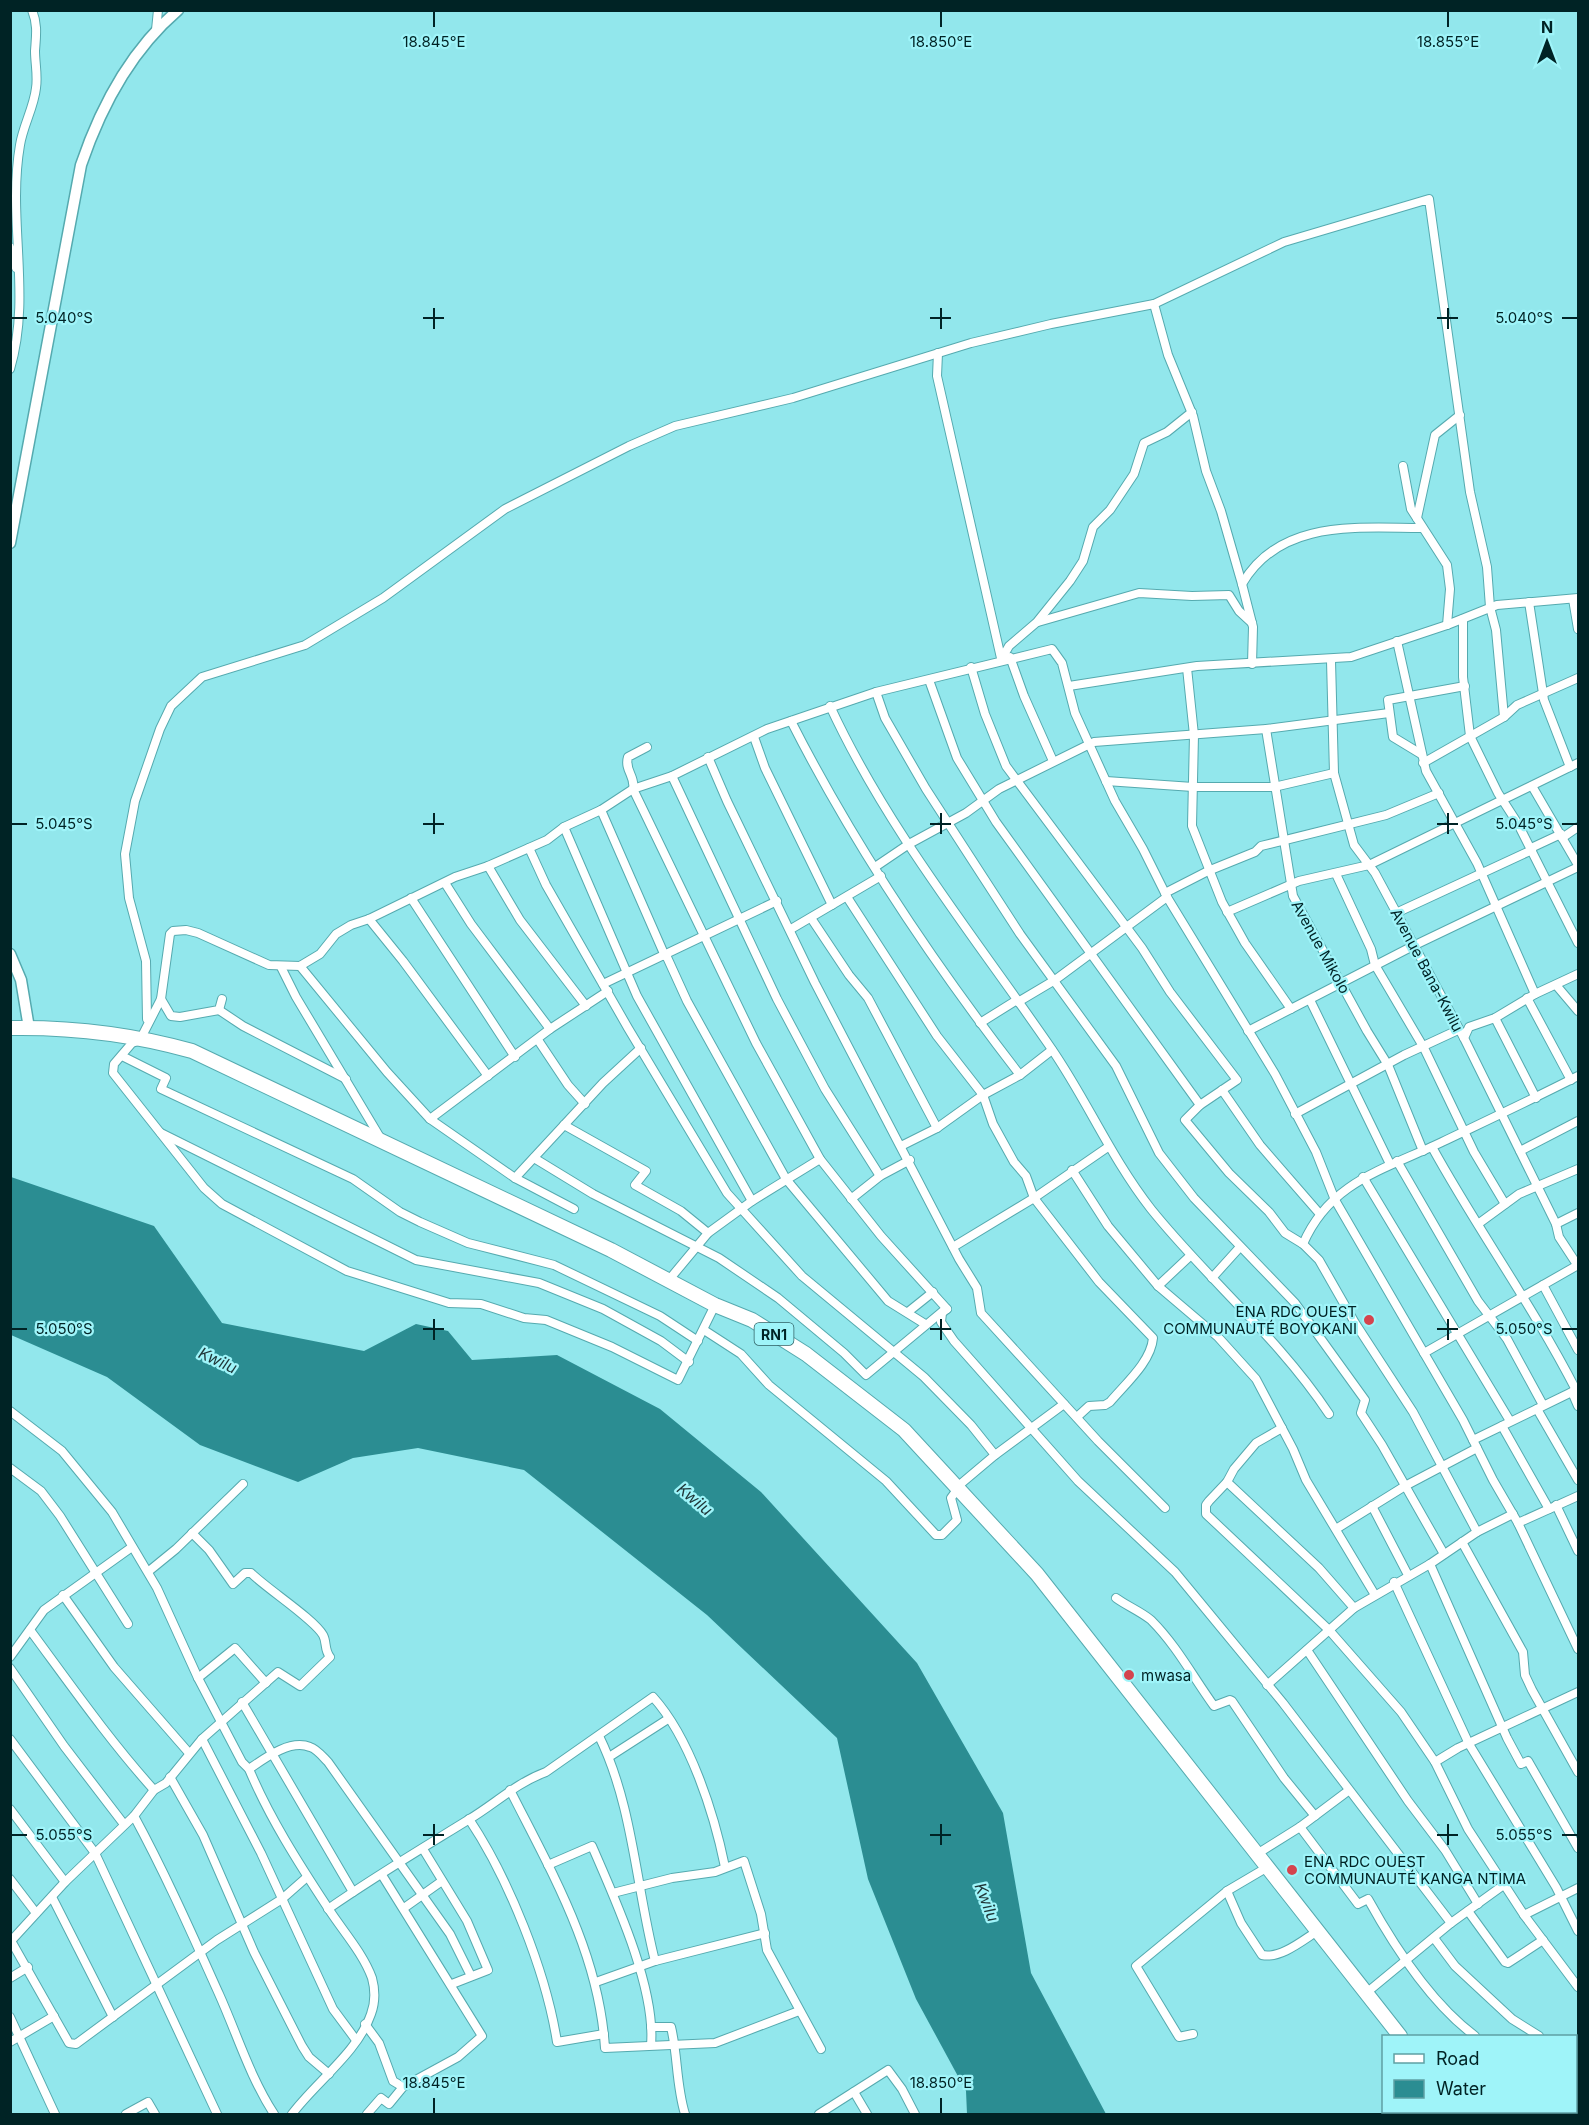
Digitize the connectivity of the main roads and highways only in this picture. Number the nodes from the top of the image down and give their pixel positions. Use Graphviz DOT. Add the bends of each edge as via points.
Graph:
graph roads {
  1 [pos="178,10"];
  2 [pos="12,526"];
  3 [pos="10,543"];
  4 [pos="11,957"];
  5 [pos="10,1028"];
  6 [pos="29,1028"];
  7 [pos="1398,2035"];
  1 -- 2 [label="main road" via="134,57 111,93 81,165"];
  2 -- 3 [label="main road"];
  4 -- 6 [label="main road" via="21,980"];
  5 -- 6 [label="highway, RN1"];
  6 -- 7 [label="highway, RN1" via="98,1031 192,1051 611,1250 715,1305 752,1320 806,1354 904,1430 1037,1574"];
}
